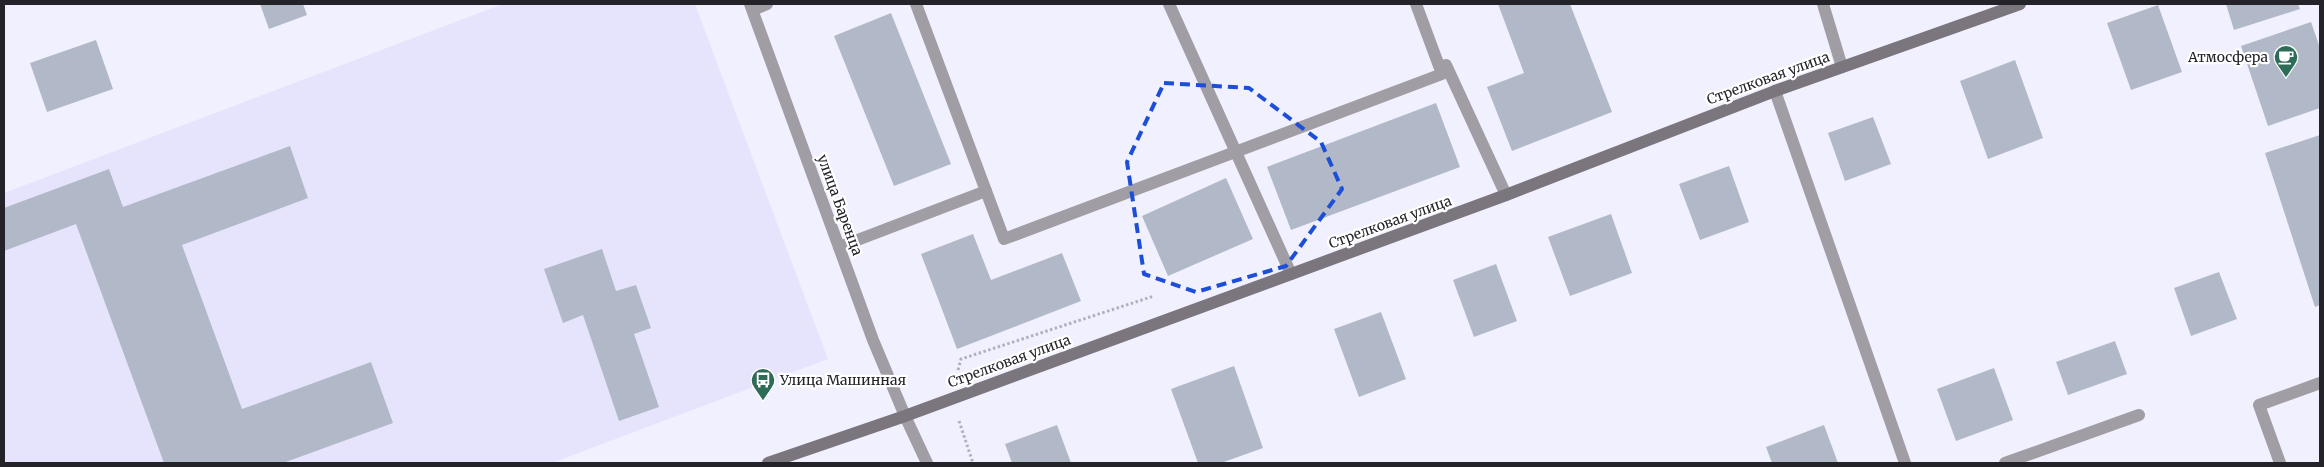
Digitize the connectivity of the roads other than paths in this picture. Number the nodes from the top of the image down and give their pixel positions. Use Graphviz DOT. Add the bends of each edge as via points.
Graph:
graph roads {
  1 [pos="767,4"];
  2 [pos="916,4"];
  3 [pos="1168,4"];
  4 [pos="1416,4"];
  5 [pos="1822,4"];
  6 [pos="2020,4"];
  7 [pos="751,7"];
  8 [pos="1446,65"];
  9 [pos="1842,67"];
  10 [pos="1775,91"];
  11 [pos="1235,152"];
  12 [pos="986,191"];
  13 [pos="1506,195"];
  14 [pos="838,246"];
  15 [pos="1291,274"];
  16 [pos="2320,383"];
  17 [pos="2139,415"];
  18 [pos="905,416"];
  19 [pos="768,463"];
  20 [pos="927,463"];
  21 [pos="1905,463"];
  22 [pos="2005,463"];
  23 [pos="2280,463"];
  1 -- 7 [label="street"];
  2 -- 12 [label="street"];
  3 -- 11 [label="street"];
  4 -- 11 [label="street" via="1442,74"];
  5 -- 9 [label="street"];
  6 -- 9 [label="main road, Стрелковая улица"];
  7 -- 14 [label="street, улица Баренца"];
  8 -- 13 [label="street"];
  9 -- 10 [label="main road, Стрелковая улица"];
  10 -- 13 [label="main road, Стрелковая улица"];
  10 -- 21 [label="street"];
  11 -- 12 [label="street" via="1004,239"];
  11 -- 15 [label="street"];
  12 -- 14 [label="street"];
  13 -- 15 [label="main road, Стрелковая улица"];
  14 -- 18 [label="street, улица Баренца"];
  15 -- 18 [label="main road, Стрелковая улица"];
  16 -- 23 [label="street" via="2259,405"];
  17 -- 22 [label="street"];
  18 -- 19 [label="main road, Стрелковая улица"];
  18 -- 20 [label="street, улица Баренца"];
}
